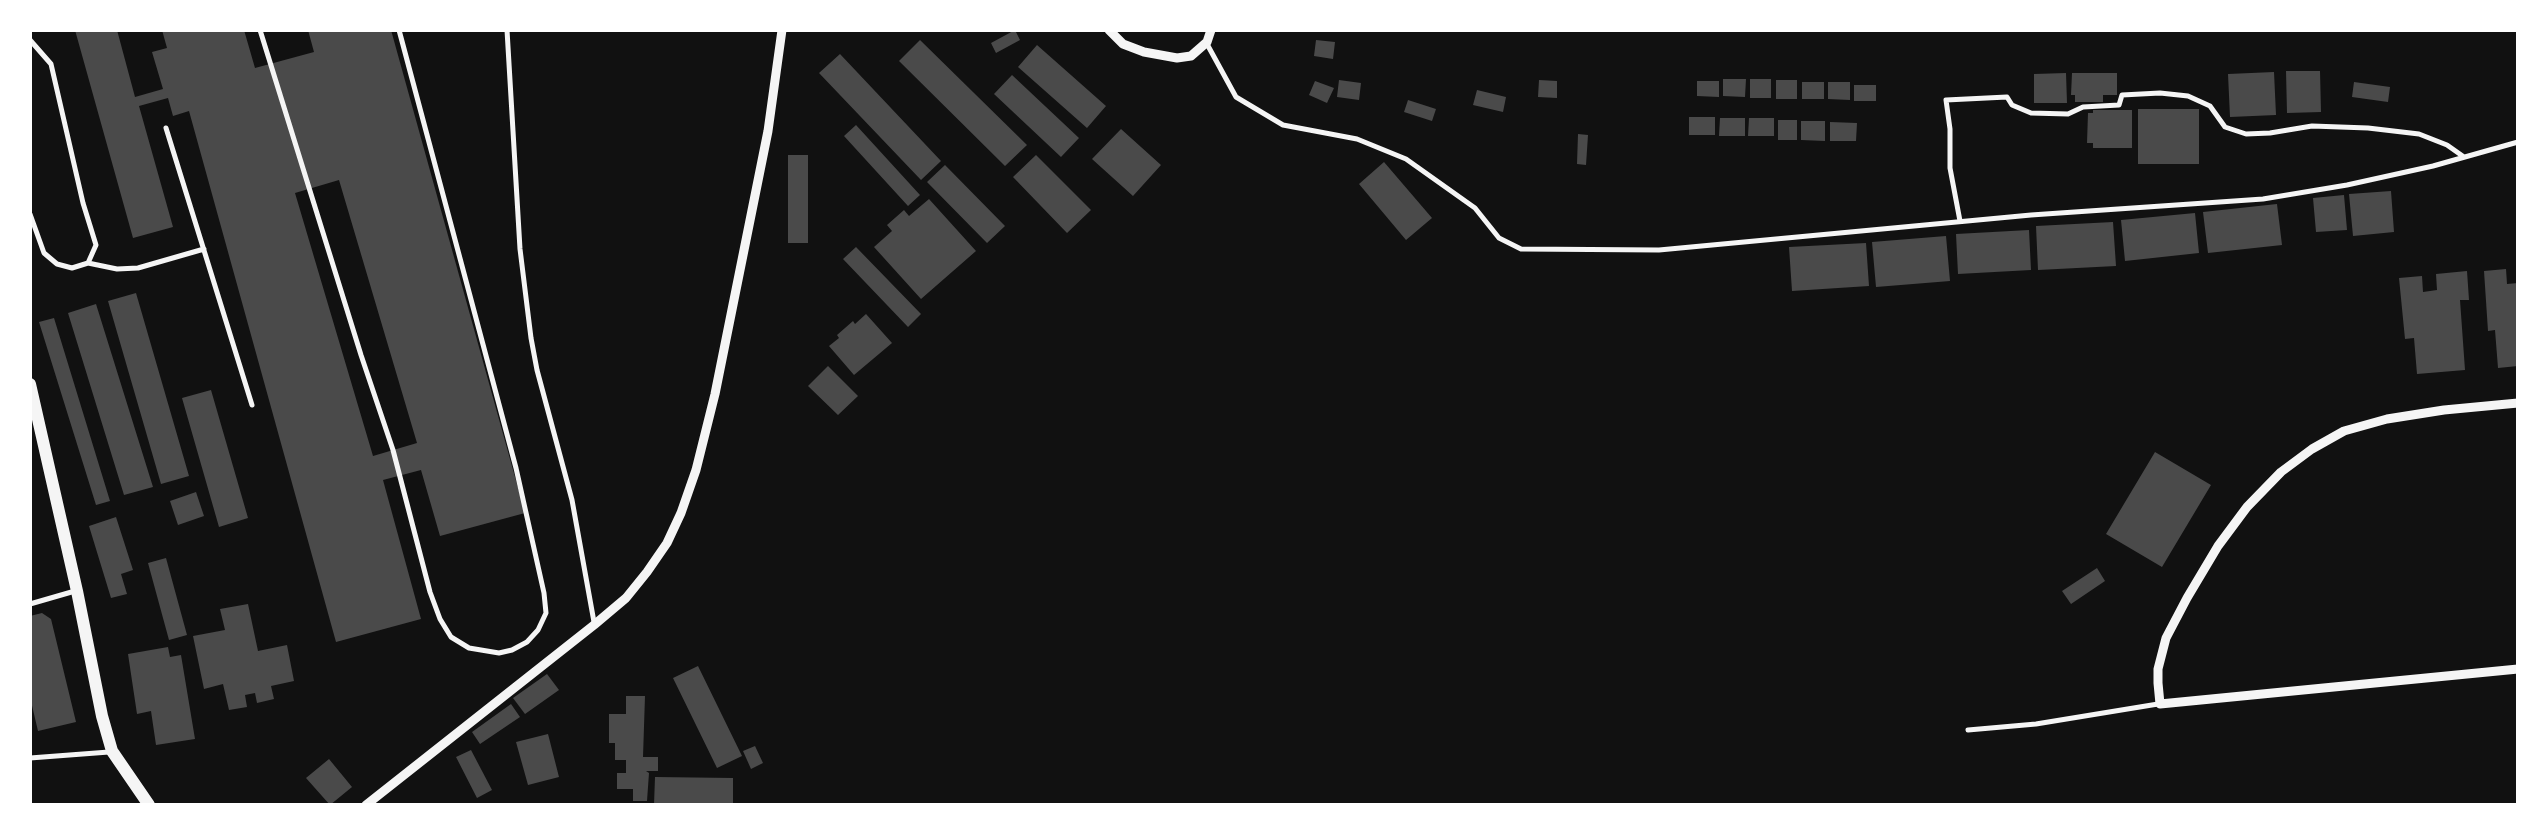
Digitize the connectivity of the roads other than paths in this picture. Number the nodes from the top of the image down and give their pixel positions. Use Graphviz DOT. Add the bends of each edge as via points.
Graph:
graph roads {
  1 [pos="260,30"];
  2 [pos="399,30"];
  3 [pos="507,30"];
  4 [pos="782,30"];
  5 [pos="1109,30"];
  6 [pos="1211,30"];
  7 [pos="30,40"];
  8 [pos="1206,42"];
  9 [pos="166,128"];
  10 [pos="2518,142"];
  11 [pos="2464,157"];
  12 [pos="30,214"];
  13 [pos="1960,222"];
  14 [pos="204,249"];
  15 [pos="88,263"];
  16 [pos="30,384"];
  17 [pos="2518,403"];
  18 [pos="252,405"];
  19 [pos="77,591"];
  20 [pos="30,604"];
  21 [pos="594,625"];
  22 [pos="2518,669"];
  23 [pos="2160,704"];
  24 [pos="1968,730"];
  25 [pos="112,752"];
  26 [pos="30,758"];
  27 [pos="150,805"];
  28 [pos="366,805"];
  1 -- 2 [label="lane" via="440,619 468,648 499,653 538,630 546,613 544,593"];
  3 -- 21 [label="lane" via="531,338 572,500"];
  4 -- 21 [label="street" via="742,266 696,470 667,543 626,598"];
  5 -- 8 [label="street" via="1124,44 1177,58 1191,56"];
  6 -- 8 [label="street"];
  7 -- 15 [label="lane" via="51,64 96,245"];
  8 -- 13 [label="lane" via="1236,97 1283,124 1357,139 1406,158 1474,208 1499,238 1521,249 1659,250"];
  9 -- 14 [label="lane"];
  10 -- 11 [label="lane"];
  11 -- 13 [label="lane" via="2263,200"];
  11 -- 13 [label="lane" via="2420,134 2368,128 2246,134 2226,127 2210,106 2188,96 2122,96 2118,106 2068,114 2031,114 2007,97 1946,100"];
  12 -- 15 [label="lane" via="44,253 57,264"];
  14 -- 15 [label="lane" via="138,268"];
  14 -- 18 [label="lane"];
  16 -- 19 [label="main road"];
  17 -- 23 [label="street" via="2387,419 2344,432 2281,472 2218,546 2166,638 2158,669"];
  19 -- 20 [label="lane"];
  19 -- 25 [label="main road"];
  21 -- 28 [label="street"];
  22 -- 23 [label="street"];
  23 -- 24 [label="lane"];
  25 -- 26 [label="lane"];
  25 -- 27 [label="main road"];
}
